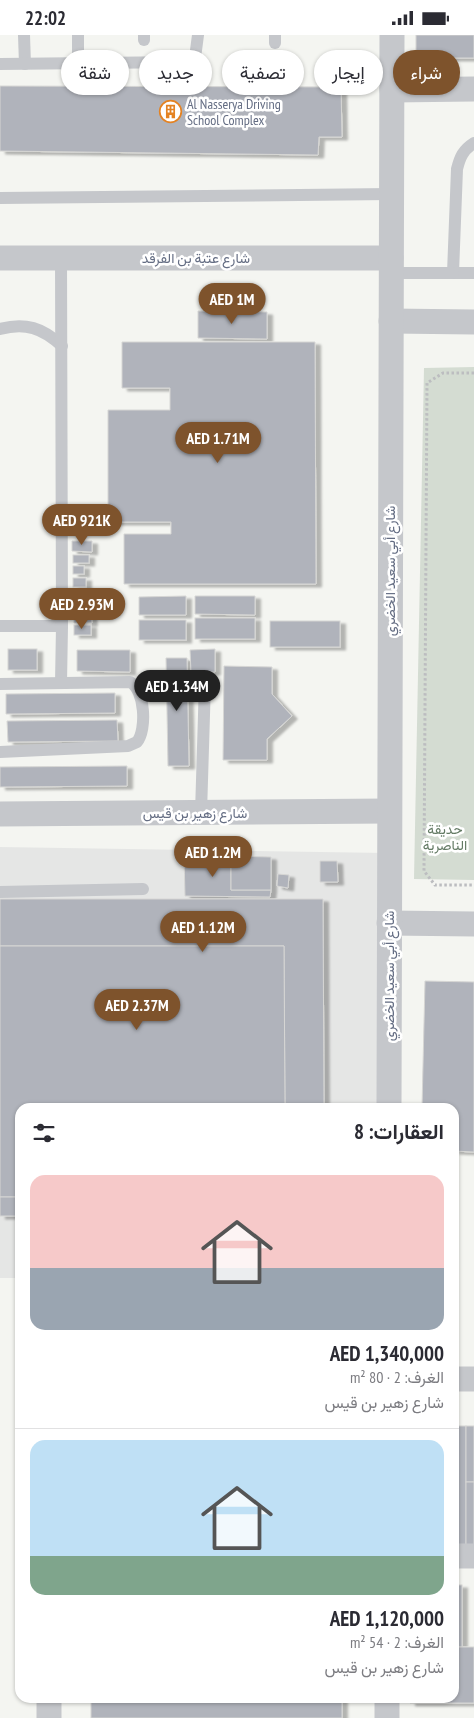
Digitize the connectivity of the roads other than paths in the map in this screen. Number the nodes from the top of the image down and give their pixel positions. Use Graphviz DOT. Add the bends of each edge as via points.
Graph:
graph roads {
  1 [pos="24,35"];
  2 [pos="78,35"];
  3 [pos="198,35"];
  4 [pos="392,35"];
  5 [pos="78,50"];
  6 [pos="129,63"];
  7 [pos="0,64"];
  8 [pos="25,64"];
  9 [pos="61,64"];
  10 [pos="474,89"];
  11 [pos="392,90"];
  12 [pos="474,143"];
  13 [pos="391,194"];
  14 [pos="0,198"];
  15 [pos="0,258"];
  16 [pos="61,258"];
  17 [pos="391,265"];
  18 [pos="453,273"];
  19 [pos="474,273"];
  20 [pos="391,321"];
  21 [pos="474,321"];
  22 [pos="0,329"];
  23 [pos="62,346"];
  24 [pos="0,626"];
  25 [pos="62,626"];
  26 [pos="205,682"];
  27 [pos="60,683"];
  28 [pos="0,684"];
  29 [pos="0,752"];
  30 [pos="389,811"];
  31 [pos="201,813"];
  32 [pos="0,814"];
  33 [pos="143,889"];
  34 [pos="0,892"];
  35 [pos="389,923"];
  36 [pos="474,924"];
  37 [pos="389,1103"];
  38 [pos="459,1379"];
  39 [pos="474,1379"];
  40 [pos="459,1556"];
  41 [pos="474,1556"];
  42 [pos="49,1703"];
  43 [pos="387,1703"];
  44 [pos="49,1718"];
  45 [pos="386,1718"];
  1 -- 8 [label="lane"];
  2 -- 5 [label="lane"];
  3 -- 6 [label="lane" via="195,58 187,62"];
  4 -- 11 [label="street, شارع أبي سعيد الخضري"];
  7 -- 8 [label="lane"];
  8 -- 9 [label="lane"];
  10 -- 11 [label="street"];
  11 -- 13 [label="street, شارع أبي سعيد الخضري"];
  12 -- 18 [label="lane" via="459,158 456,169"];
  13 -- 14 [label="lane"];
  13 -- 17 [label="street, شارع أبي سعيد الخضري"];
  15 -- 16 [label="street, شارع عتبة بن الفرقد"];
  16 -- 17 [label="street, شارع عتبة بن الفرقد"];
  16 -- 23 [label="lane"];
  17 -- 18 [label="lane"];
  17 -- 20 [label="street, شارع أبي سعيد الخضري"];
  18 -- 19 [label="lane"];
  20 -- 21 [label="street"];
  20 -- 30 [label="street, شارع أبي سعيد الخضري"];
  22 -- 23 [label="lane" via="14,325 32,327 48,334"];
  23 -- 25 [label="lane"];
  24 -- 25 [label="lane"];
  25 -- 27 [label="lane"];
  26 -- 31 [label="lane"];
  27 -- 28 [label="lane"];
  27 -- 29 [label="lane" via="125,681 135,684 141,693 141,738 128,746"];
  30 -- 31 [label="street, شارع زهير بن قيس"];
  30 -- 35 [label="street, شارع أبي سعيد الخضري"];
  31 -- 32 [label="street, شارع زهير بن قيس"];
  33 -- 34 [label="lane"];
  35 -- 36 [label="street"];
  35 -- 37 [label="street, شارع أبي سعيد الخضري"];
  38 -- 39 [label="street"];
  40 -- 41 [label="street"];
  42 -- 44 [label="street"];
  43 -- 45 [label="street"];
}
